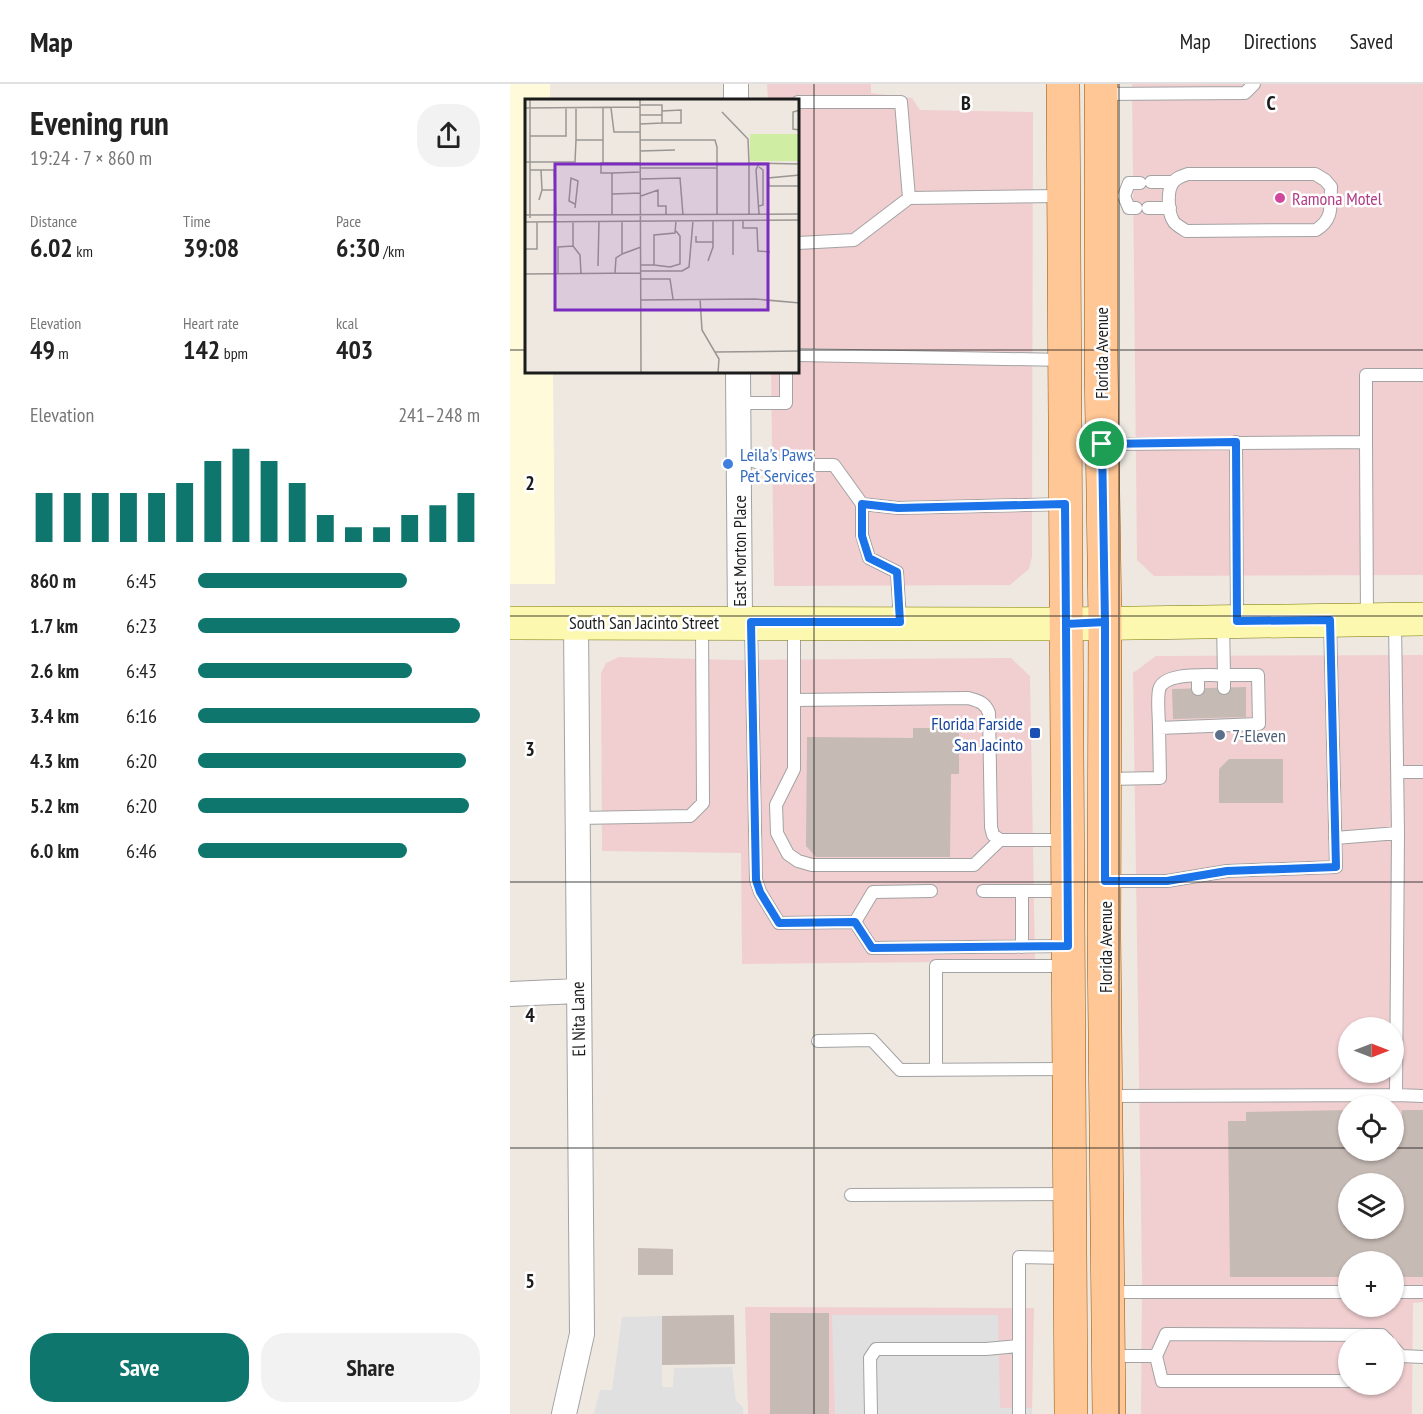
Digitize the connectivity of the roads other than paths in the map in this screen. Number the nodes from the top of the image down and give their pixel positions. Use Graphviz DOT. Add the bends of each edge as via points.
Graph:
graph roads {
  1 [pos="1063,84"];
  2 [pos="1254,84"];
  3 [pos="1101,89"];
  4 [pos="800,102"];
  5 [pos="1173,182"];
  6 [pos="1064,196"];
  7 [pos="1113,196"];
  8 [pos="909,198"];
  9 [pos="1170,208"];
  10 [pos="800,243"];
  11 [pos="800,355"];
  12 [pos="1064,360"];
  13 [pos="738,374"];
  14 [pos="786,374"];
  15 [pos="1423,375"];
  16 [pos="738,403"];
  17 [pos="1236,442"];
  18 [pos="1366,442"];
  19 [pos="1102,444"];
  20 [pos="739,457"];
  21 [pos="862,504"];
  22 [pos="1065,504"];
  23 [pos="1395,619"];
  24 [pos="1330,620"];
  25 [pos="1230,621"];
  26 [pos="576,622"];
  27 [pos="702,622"];
  28 [pos="746,622"];
  29 [pos="794,622"];
  30 [pos="900,622"];
  31 [pos="1105,622"];
  32 [pos="510,623"];
  33 [pos="1066,624"];
  34 [pos="1224,682"];
  35 [pos="794,700"];
  36 [pos="1160,728"];
  37 [pos="1397,772"];
  38 [pos="1423,772"];
  39 [pos="1105,779"];
  40 [pos="578,818"];
  41 [pos="1398,833"];
  42 [pos="1335,838"];
  43 [pos="1000,840"];
  44 [pos="1067,840"];
  45 [pos="1105,881"];
  46 [pos="931,891"];
  47 [pos="983,891"];
  48 [pos="1022,891"];
  49 [pos="1068,891"];
  50 [pos="855,922"];
  51 [pos="1023,947"];
  52 [pos="1068,956"];
  53 [pos="578,991"];
  54 [pos="510,994"];
  55 [pos="818,1041"];
  56 [pos="1069,1069"];
  57 [pos="936,1070"];
  58 [pos="1396,1095"];
  59 [pos="1404,1095"];
  60 [pos="1107,1096"];
  61 [pos="1338,1096"];
  62 [pos="1423,1096"];
  63 [pos="1070,1194"];
  64 [pos="851,1195"];
  65 [pos="1070,1258"];
  66 [pos="1108,1292"];
  67 [pos="1338,1292"];
  68 [pos="1404,1292"];
  69 [pos="1423,1292"];
  70 [pos="1338,1335"];
  71 [pos="1019,1346"];
  72 [pos="1108,1356"];
  73 [pos="1156,1356"];
  74 [pos="1404,1357"];
  75 [pos="1423,1357"];
  76 [pos="1338,1381"];
  77 [pos="564,1414"];
  78 [pos="871,1414"];
  79 [pos="1019,1414"];
  80 [pos="1071,1414"];
  81 [pos="1109,1414"];
  1 -- 6 [label="main road, Florida Avenue"];
  2 -- 3 [label="lane" via="1245,93"];
  3 -- 7 [label="main road, Florida Avenue"];
  4 -- 8 [label="lane" via="901,102"];
  5 -- 7 [label="lane" via="1130,183"];
  5 -- 9 [label="lane"];
  5 -- 9 [label="lane" via="1188,174 1315,174 1331,187 1330,214 1325,225 1316,230 1186,231 1174,222"];
  6 -- 8 [label="lane"];
  6 -- 12 [label="main road, Florida Avenue"];
  7 -- 9 [label="lane" via="1129,208"];
  7 -- 19 [label="main road, Florida Avenue"];
  8 -- 10 [label="lane" via="854,240"];
  11 -- 12 [label="lane"];
  12 -- 22 [label="main road, Florida Avenue"];
  13 -- 16 [label="street, East Morton Place"];
  14 -- 16 [label="lane" via="786,403"];
  15 -- 18 [label="lane" via="1366,375"];
  16 -- 20 [label="street, East Morton Place"];
  17 -- 18 [label="lane"];
  17 -- 19 [label="lane"];
  17 -- 25 [label="lane"];
  18 -- 23 [label="lane"];
  19 -- 31 [label="main road, Florida Avenue"];
  20 -- 21 [label="lane" via="767,465 834,465"];
  20 -- 28 [label="street, East Morton Place"];
  21 -- 22 [label="lane" via="898,508"];
  21 -- 30 [label="lane" via="862,536 869,558 897,572"];
  22 -- 33 [label="main road, Florida Avenue"];
  23 -- 24 [label="main road, South San Jacinto Street"];
  23 -- 37 [label="lane"];
  24 -- 25 [label="main road, South San Jacinto Street"];
  24 -- 42 [label="lane"];
  25 -- 31 [label="main road, South San Jacinto Street"];
  25 -- 34 [label="lane"];
  26 -- 27 [label="main road, South San Jacinto Street"];
  26 -- 32 [label="main road, South San Jacinto Street"];
  26 -- 40 [label="street, El Nita Lane"];
  27 -- 28 [label="main road, South San Jacinto Street"];
  27 -- 40 [label="lane" via="703,803 690,816"];
  28 -- 29 [label="main road, South San Jacinto Street"];
  28 -- 50 [label="lane" via="756,880 760,892 779,923"];
  29 -- 30 [label="main road, South San Jacinto Street"];
  29 -- 35 [label="lane"];
  30 -- 33 [label="main road, South San Jacinto Street"];
  31 -- 33 [label="main road, South San Jacinto Street"];
  31 -- 39 [label="main road, Florida Avenue"];
  33 -- 44 [label="main road, Florida Avenue"];
  34 -- 36 [label="lane" via="1172,677 1164,681 1159,689"];
  34 -- 36 [label="lane" via="1258,675 1259,724 1199,722"];
  35 -- 43 [label="lane" via="981,701 990,712 991,827"];
  35 -- 43 [label="lane" via="794,769 776,805 777,833 788,854 798,861 812,865 974,865"];
  36 -- 39 [label="lane" via="1160,778"];
  37 -- 38 [label="lane"];
  37 -- 41 [label="lane"];
  39 -- 45 [label="main road, Florida Avenue"];
  40 -- 53 [label="street, El Nita Lane"];
  41 -- 42 [label="lane"];
  41 -- 58 [label="lane"];
  42 -- 45 [label="lane" via="1336,867 1227,871 1167,881"];
  43 -- 44 [label="lane"];
  44 -- 49 [label="main road, Florida Avenue"];
  45 -- 60 [label="main road, Florida Avenue"];
  46 -- 50 [label="lane" via="873,892"];
  47 -- 48 [label="lane"];
  48 -- 49 [label="lane"];
  48 -- 51 [label="lane"];
  49 -- 52 [label="main road, Florida Avenue"];
  50 -- 51 [label="lane" via="872,948"];
  51 -- 52 [label="lane"];
  52 -- 56 [label="main road, Florida Avenue"];
  52 -- 57 [label="lane" via="936,966"];
  53 -- 54 [label="street"];
  53 -- 77 [label="street, El Nita Lane" via="582,1334"];
  55 -- 57 [label="lane" via="872,1040 900,1070"];
  56 -- 57 [label="lane"];
  56 -- 63 [label="main road, Florida Avenue"];
  59 -- 62 [label="lane"];
  60 -- 61 [label="lane"];
  60 -- 66 [label="main road, Florida Avenue"];
  63 -- 64 [label="lane"];
  63 -- 65 [label="main road, Florida Avenue"];
  65 -- 71 [label="lane" via="1019,1257"];
  65 -- 80 [label="main road, Florida Avenue"];
  66 -- 67 [label="lane"];
  66 -- 72 [label="main road, Florida Avenue"];
  68 -- 69 [label="lane"];
  70 -- 73 [label="lane" via="1166,1334"];
  71 -- 78 [label="lane" via="876,1349 870,1358"];
  71 -- 79 [label="lane"];
  72 -- 73 [label="lane"];
  72 -- 81 [label="main road, Florida Avenue"];
  73 -- 76 [label="lane" via="1162,1381"];
  74 -- 75 [label="lane"];
}
